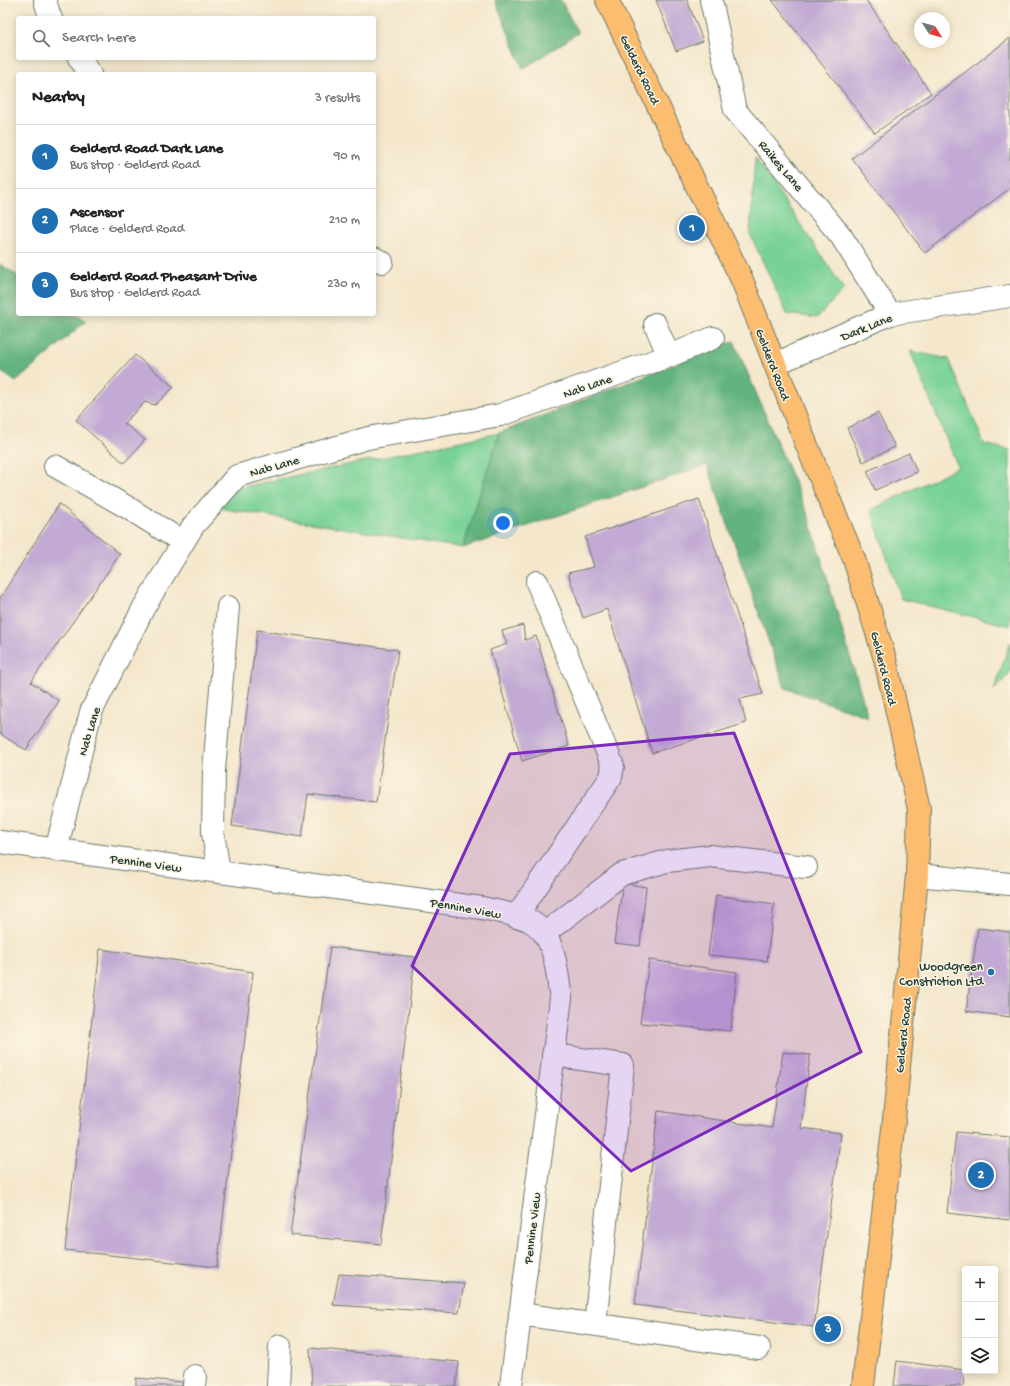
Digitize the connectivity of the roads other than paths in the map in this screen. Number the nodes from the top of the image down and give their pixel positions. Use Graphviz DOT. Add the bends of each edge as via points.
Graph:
graph roads {
  1 [pos="45,0"];
  2 [pos="607,0"];
  3 [pos="711,0"];
  4 [pos="50,16"];
  5 [pos="80,60"];
  6 [pos="89,72"];
  7 [pos="1010,296"];
  8 [pos="890,314"];
  9 [pos="655,324"];
  10 [pos="712,338"];
  11 [pos="669,356"];
  12 [pos="775,364"];
  13 [pos="55,466"];
  14 [pos="183,542"];
  15 [pos="537,582"];
  16 [pos="228,607"];
  17 [pos="0,842"];
  18 [pos="56,850"];
  19 [pos="806,867"];
  20 [pos="219,872"];
  21 [pos="917,875"];
  22 [pos="1010,884"];
  23 [pos="516,917"];
  24 [pos="545,933"];
  25 [pos="553,1055"];
  26 [pos="520,1314"];
  27 [pos="595,1324"];
  28 [pos="280,1346"];
  29 [pos="759,1348"];
  30 [pos="278,1386"];
  31 [pos="511,1386"];
  32 [pos="863,1386"];
  1 -- 4 [label="street"];
  2 -- 12 [label="main road, Gelderd Road" via="742,280"];
  3 -- 8 [label="street, Raikes Lane" via="735,110 841,236"];
  5 -- 6 [label="street"];
  7 -- 8 [label="street, Dark Lane"];
  8 -- 12 [label="street, Dark Lane"];
  9 -- 11 [label="street"];
  10 -- 11 [label="street, Nab Lane"];
  11 -- 14 [label="street, Nab Lane" via="500,415 368,438 237,476 193,526"];
  12 -- 21 [label="main road, Gelderd Road" via="804,441 854,559 885,659 919,809"];
  13 -- 14 [label="street"];
  14 -- 18 [label="street, Nab Lane" via="144,607 91,712"];
  15 -- 23 [label="street" via="612,766 611,777"];
  16 -- 20 [label="street" via="214,770 213,834"];
  17 -- 18 [label="street, Pennine View"];
  18 -- 20 [label="street, Pennine View"];
  19 -- 24 [label="street" via="710,856 667,861 622,874"];
  20 -- 23 [label="street, Pennine View" via="482,908"];
  21 -- 22 [label="street"];
  21 -- 32 [label="main road, Gelderd Road" via="893,1128"];
  23 -- 24 [label="street, Pennine View" via="530,921"];
  24 -- 25 [label="street, Pennine View" via="553,949 561,998"];
  25 -- 26 [label="street, Pennine View"];
  25 -- 27 [label="street" via="623,1066"];
  26 -- 27 [label="street"];
  26 -- 31 [label="street, Pennine View"];
  27 -- 29 [label="street"];
  28 -- 30 [label="street"];
}
